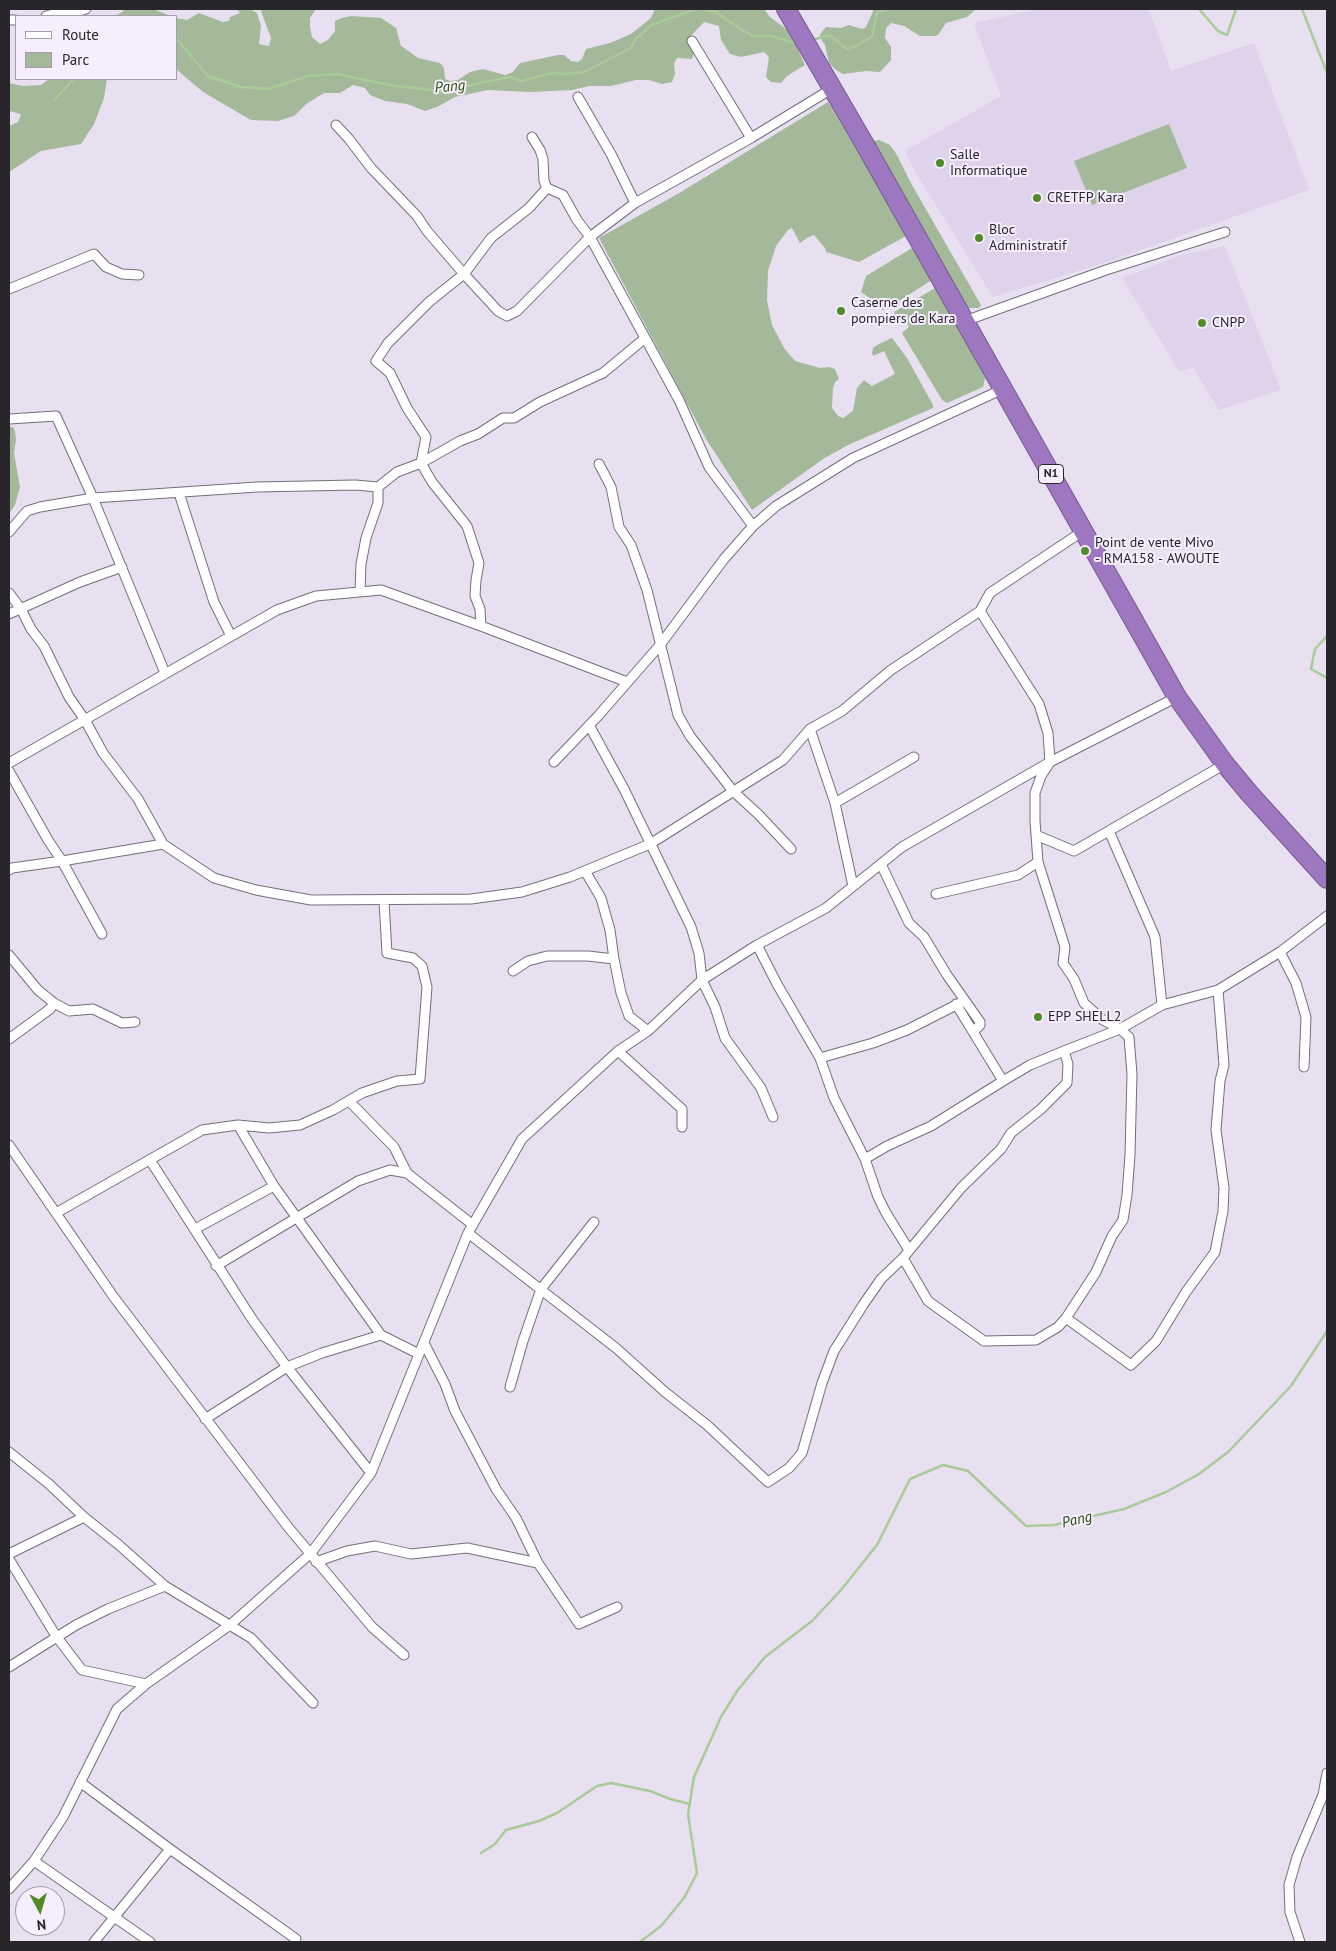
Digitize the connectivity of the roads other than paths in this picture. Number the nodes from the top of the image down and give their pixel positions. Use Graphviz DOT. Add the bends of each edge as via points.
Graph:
graph roads {
  1 [pos="86,9"];
  2 [pos="786,9"];
  3 [pos="49,15"];
  4 [pos="692,41"];
  5 [pos="832,88"];
  6 [pos="578,96"];
  7 [pos="336,125"];
  8 [pos="532,137"];
  9 [pos="751,138"];
  10 [pos="547,188"];
  11 [pos="635,203"];
  12 [pos="1225,232"];
  13 [pos="590,237"];
  14 [pos="464,274"];
  15 [pos="139,276"];
  16 [pos="9,289"];
  17 [pos="965,321"];
  18 [pos="644,339"];
  19 [pos="1003,388"];
  20 [pos="9,419"];
  21 [pos="421,463"];
  22 [pos="599,464"];
  23 [pos="378,487"];
  24 [pos="179,493"];
  25 [pos="94,498"];
  26 [pos="753,526"];
  27 [pos="1083,531"];
  28 [pos="9,532"];
  29 [pos="122,567"];
  30 [pos="360,591"];
  31 [pos="9,593"];
  32 [pos="21,609"];
  33 [pos="980,611"];
  34 [pos="9,614"];
  35 [pos="481,626"];
  36 [pos="231,636"];
  37 [pos="660,645"];
  38 [pos="165,673"];
  39 [pos="627,682"];
  40 [pos="1177,697"];
  41 [pos="85,720"];
  42 [pos="589,725"];
  43 [pos="810,729"];
  44 [pos="914,756"];
  45 [pos="554,762"];
  46 [pos="1050,762"];
  47 [pos="9,763"];
  48 [pos="1226,764"];
  49 [pos="9,771"];
  50 [pos="733,791"];
  51 [pos="835,803"];
  52 [pos="1109,831"];
  53 [pos="1036,835"];
  54 [pos="163,844"];
  55 [pos="650,844"];
  56 [pos="791,849"];
  57 [pos="62,861"];
  58 [pos="1038,862"];
  59 [pos="881,864"];
  60 [pos="9,870"];
  61 [pos="585,871"];
  62 [pos="1327,878"];
  63 [pos="852,886"];
  64 [pos="936,894"];
  65 [pos="384,901"];
  66 [pos="1327,916"];
  67 [pos="102,934"];
  68 [pos="757,946"];
  69 [pos="1280,952"];
  70 [pos="9,955"];
  71 [pos="614,959"];
  72 [pos="513,970"];
  73 [pos="702,980"];
  74 [pos="1218,990"];
  75 [pos="961,1002"];
  76 [pos="54,1003"];
  77 [pos="1162,1005"];
  78 [pos="135,1022"];
  79 [pos="1120,1029"];
  80 [pos="648,1031"];
  81 [pos="9,1039"];
  82 [pos="618,1051"];
  83 [pos="1064,1051"];
  84 [pos="820,1058"];
  85 [pos="1304,1066"];
  86 [pos="1002,1081"];
  87 [pos="349,1101"];
  88 [pos="772,1117"];
  89 [pos="238,1125"];
  90 [pos="682,1127"];
  91 [pos="9,1145"];
  92 [pos="864,1159"];
  93 [pos="150,1160"];
  94 [pos="406,1172"];
  95 [pos="274,1186"];
  96 [pos="56,1213"];
  97 [pos="297,1216"];
  98 [pos="594,1222"];
  99 [pos="195,1229"];
  100 [pos="470,1229"];
  101 [pos="909,1250"];
  102 [pos="903,1258"];
  103 [pos="216,1266"];
  104 [pos="541,1289"];
  105 [pos="1066,1318"];
  106 [pos="381,1336"];
  107 [pos="424,1343"];
  108 [pos="419,1354"];
  109 [pos="287,1367"];
  110 [pos="510,1387"];
  111 [pos="205,1419"];
  112 [pos="9,1452"];
  113 [pos="371,1473"];
  114 [pos="84,1517"];
  115 [pos="311,1553"];
  116 [pos="9,1554"];
  117 [pos="9,1559"];
  118 [pos="316,1562"];
  119 [pos="538,1563"];
  120 [pos="165,1586"];
  121 [pos="617,1607"];
  122 [pos="230,1625"];
  123 [pos="56,1636"];
  124 [pos="404,1655"];
  125 [pos="9,1667"];
  126 [pos="146,1684"];
  127 [pos="313,1703"];
  128 [pos="1327,1773"];
  129 [pos="80,1782"];
  130 [pos="170,1849"];
  131 [pos="34,1861"];
  132 [pos="9,1889"];
  133 [pos="114,1916"];
  134 [pos="296,1939"];
  135 [pos="94,1942"];
  136 [pos="150,1942"];
  137 [pos="1300,1942"];
  1 -- 3 [label="street"];
  2 -- 5 [label="highway, N1"];
  4 -- 9 [label="street"];
  5 -- 9 [label="street"];
  5 -- 17 [label="highway, N1"];
  6 -- 11 [label="street"];
  7 -- 14 [label="street"];
  8 -- 10 [label="street" via="543,159"];
  9 -- 11 [label="street"];
  10 -- 13 [label="street" via="563,195"];
  10 -- 14 [label="street" via="529,208 491,238"];
  11 -- 13 [label="street"];
  12 -- 17 [label="street" via="1106,270"];
  13 -- 14 [label="street" via="517,310 507,316 498,312"];
  13 -- 18 [label="street"];
  14 -- 21 [label="street" via="388,343 376,361 390,373 426,437"];
  15 -- 16 [label="street" via="122,274 106,267 94,254"];
  17 -- 19 [label="highway, N1"];
  18 -- 21 [label="street" via="603,373 540,402 514,418 502,418"];
  18 -- 26 [label="street" via="679,400 709,467"];
  19 -- 26 [label="street" via="853,458 776,506"];
  19 -- 27 [label="highway, N1"];
  20 -- 25 [label="street" via="56,416"];
  21 -- 23 [label="street" via="397,472"];
  21 -- 35 [label="street" via="467,526 480,563 475,596"];
  22 -- 37 [label="street" via="611,487 619,526 631,545 647,590"];
  23 -- 24 [label="street" via="257,487"];
  23 -- 30 [label="street" via="378,503 361,564"];
  24 -- 25 [label="street"];
  24 -- 36 [label="street" via="214,602"];
  25 -- 28 [label="street" via="27,511"];
  25 -- 29 [label="street"];
  26 -- 37 [label="street" via="724,559"];
  27 -- 33 [label="street" via="990,593"];
  27 -- 40 [label="highway, N1"];
  29 -- 32 [label="street"];
  29 -- 38 [label="street"];
  30 -- 35 [label="street" via="381,590"];
  30 -- 36 [label="street" via="316,596 276,610"];
  31 -- 32 [label="street"];
  32 -- 34 [label="street"];
  32 -- 41 [label="street" via="44,646 69,698"];
  33 -- 43 [label="street" via="891,670 842,711"];
  33 -- 46 [label="street" via="1039,704 1048,733"];
  35 -- 39 [label="street"];
  36 -- 38 [label="street"];
  37 -- 39 [label="street"];
  37 -- 50 [label="street" via="678,715 690,736"];
  38 -- 41 [label="street"];
  39 -- 42 [label="street"];
  40 -- 46 [label="street"];
  40 -- 48 [label="highway, N1"];
  41 -- 47 [label="street"];
  41 -- 54 [label="street" via="103,752 138,799"];
  42 -- 45 [label="street"];
  42 -- 55 [label="street"];
  43 -- 50 [label="street" via="783,760"];
  43 -- 51 [label="street"];
  44 -- 51 [label="street"];
  46 -- 53 [label="street" via="1035,793"];
  46 -- 59 [label="street" via="902,847"];
  48 -- 52 [label="street"];
  48 -- 62 [label="highway, N1"];
  49 -- 57 [label="street"];
  50 -- 55 [label="street"];
  50 -- 56 [label="street"];
  51 -- 63 [label="street"];
  52 -- 53 [label="street" via="1074,851"];
  52 -- 77 [label="street" via="1155,937"];
  53 -- 58 [label="street"];
  54 -- 57 [label="street"];
  54 -- 65 [label="street" via="214,878 256,890 312,900"];
  55 -- 61 [label="street"];
  55 -- 73 [label="street" via="691,927 699,953"];
  57 -- 60 [label="street"];
  57 -- 67 [label="street"];
  58 -- 64 [label="street" via="1018,875"];
  58 -- 79 [label="street" via="1065,947 1063,963 1084,1003 1103,1020"];
  59 -- 63 [label="street"];
  59 -- 75 [label="street" via="909,923 924,937"];
  61 -- 65 [label="street" via="514,894 471,899"];
  61 -- 71 [label="street" via="601,898"];
  63 -- 68 [label="street" via="826,908"];
  65 -- 87 [label="street" via="387,953 413,958 422,966 427,987 420,1079 397,1081"];
  66 -- 69 [label="street"];
  68 -- 73 [label="street"];
  68 -- 84 [label="street"];
  69 -- 74 [label="street"];
  69 -- 85 [label="street" via="1296,983 1306,1017"];
  70 -- 76 [label="street" via="38,990"];
  71 -- 72 [label="street" via="547,956 528,961"];
  71 -- 80 [label="street" via="630,1016"];
  73 -- 80 [label="street"];
  73 -- 88 [label="street" via="725,1038 761,1088"];
  74 -- 77 [label="street"];
  74 -- 105 [label="street" via="1224,1065 1216,1130 1224,1188 1223,1211 1214,1252 1156,1341 1131,1365"];
  75 -- 84 [label="street" via="907,1030"];
  75 -- 86 [label="street" via="980,1022 973,1032"];
  76 -- 78 [label="street" via="70,1011 93,1010 122,1023"];
  76 -- 81 [label="street"];
  77 -- 79 [label="street"];
  79 -- 83 [label="street"];
  79 -- 105 [label="street" via="1129,1037 1132,1074 1130,1155 1123,1220 1096,1272"];
  80 -- 82 [label="street"];
  82 -- 90 [label="street" via="682,1109"];
  82 -- 100 [label="street" via="522,1139"];
  83 -- 86 [label="street"];
  83 -- 101 [label="street" via="1068,1064 1067,1083 1011,1132 1001,1149 961,1188"];
  84 -- 92 [label="street" via="834,1098"];
  86 -- 92 [label="street" via="931,1126"];
  87 -- 89 [label="street" via="300,1125 269,1128"];
  87 -- 94 [label="street" via="394,1147"];
  89 -- 93 [label="street" via="202,1130"];
  89 -- 95 [label="street"];
  91 -- 96 [label="street"];
  92 -- 101 [label="street" via="886,1213"];
  93 -- 96 [label="street"];
  93 -- 99 [label="street"];
  94 -- 97 [label="street" via="390,1170 358,1181"];
  94 -- 100 [label="street"];
  95 -- 97 [label="street"];
  95 -- 99 [label="street"];
  96 -- 111 [label="street"];
  97 -- 103 [label="street"];
  97 -- 106 [label="street"];
  98 -- 104 [label="street"];
  99 -- 103 [label="street"];
  100 -- 104 [label="street"];
  100 -- 107 [label="street"];
  101 -- 102 [label="street"];
  102 -- 104 [label="street" via="882,1279 834,1351 802,1453 789,1468 768,1482 707,1425"];
  102 -- 105 [label="street" via="928,1301 984,1341 1036,1340 1058,1327"];
  103 -- 109 [label="street"];
  104 -- 110 [label="street"];
  106 -- 108 [label="street"];
  106 -- 109 [label="street"];
  107 -- 108 [label="street"];
  107 -- 119 [label="street" via="445,1384 454,1411 496,1489 516,1518"];
  108 -- 113 [label="street"];
  109 -- 111 [label="street"];
  109 -- 113 [label="street"];
  111 -- 115 [label="street" via="288,1528"];
  112 -- 114 [label="street"];
  113 -- 115 [label="street"];
  114 -- 116 [label="street"];
  114 -- 120 [label="street"];
  115 -- 118 [label="street"];
  115 -- 122 [label="street"];
  117 -- 123 [label="street"];
  118 -- 119 [label="street" via="347,1551 375,1546 411,1554 467,1548"];
  118 -- 124 [label="street" via="372,1626"];
  119 -- 121 [label="street" via="580,1624"];
  120 -- 122 [label="street"];
  120 -- 123 [label="street" via="108,1609"];
  122 -- 126 [label="street"];
  122 -- 127 [label="street" via="251,1638"];
  123 -- 125 [label="street"];
  123 -- 126 [label="street" via="82,1670"];
  126 -- 129 [label="street" via="117,1709"];
  128 -- 137 [label="street" via="1323,1794 1289,1885 1290,1912"];
  129 -- 130 [label="street"];
  129 -- 131 [label="street" via="63,1817"];
  130 -- 133 [label="street"];
  130 -- 134 [label="street"];
  131 -- 132 [label="street"];
  131 -- 133 [label="street"];
  133 -- 135 [label="street"];
  133 -- 136 [label="street"];
}
